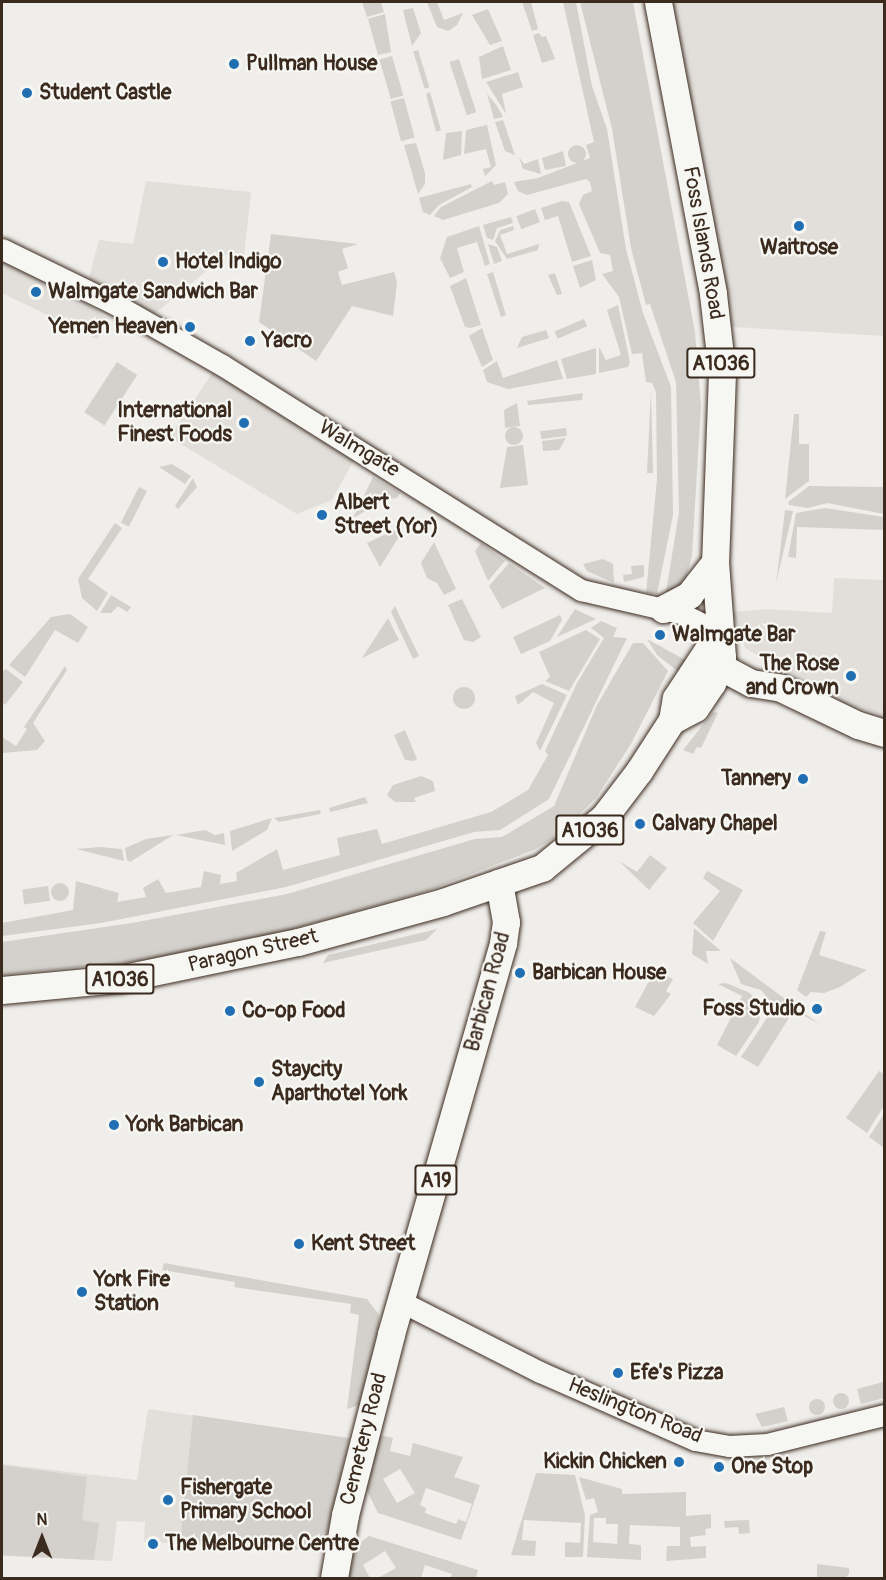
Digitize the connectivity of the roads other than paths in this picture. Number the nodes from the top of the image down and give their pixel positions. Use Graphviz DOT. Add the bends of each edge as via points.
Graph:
graph roads {
  1 [pos="658,2"];
  2 [pos="2,249"];
  3 [pos="715,562"];
  4 [pos="663,609"];
  5 [pos="716,648"];
  6 [pos="885,733"];
  7 [pos="499,883"];
  8 [pos="2,990"];
  9 [pos="400,1301"];
  10 [pos="885,1415"];
  11 [pos="334,1578"];
  1 -- 3 [label="main road, Foss Islands Road / A1036" via="705,244 720,351 722,427"];
  2 -- 4 [label="street, Walmgate" via="115,304 222,364 581,590"];
  3 -- 4 [label="main road" via="689,596"];
  3 -- 5 [label="main road, Foss Islands Road / A1036"];
  4 -- 5 [label="street, Walmgate" via="698,620"];
  5 -- 6 [label="main road" via="751,683 781,688 858,725"];
  5 -- 7 [label="main road, A1036" via="676,698 672,720 604,817 553,861"];
  7 -- 8 [label="main road, Paragon Street / A1036" via="363,925 189,967 119,979"];
  7 -- 9 [label="main road, Barbican Road / A19" via="506,935"];
  9 -- 10 [label="street, Heslington Road" via="540,1372 695,1440 729,1446 767,1444"];
  9 -- 11 [label="main road, Cemetery Road / A19" via="345,1515"];
}
